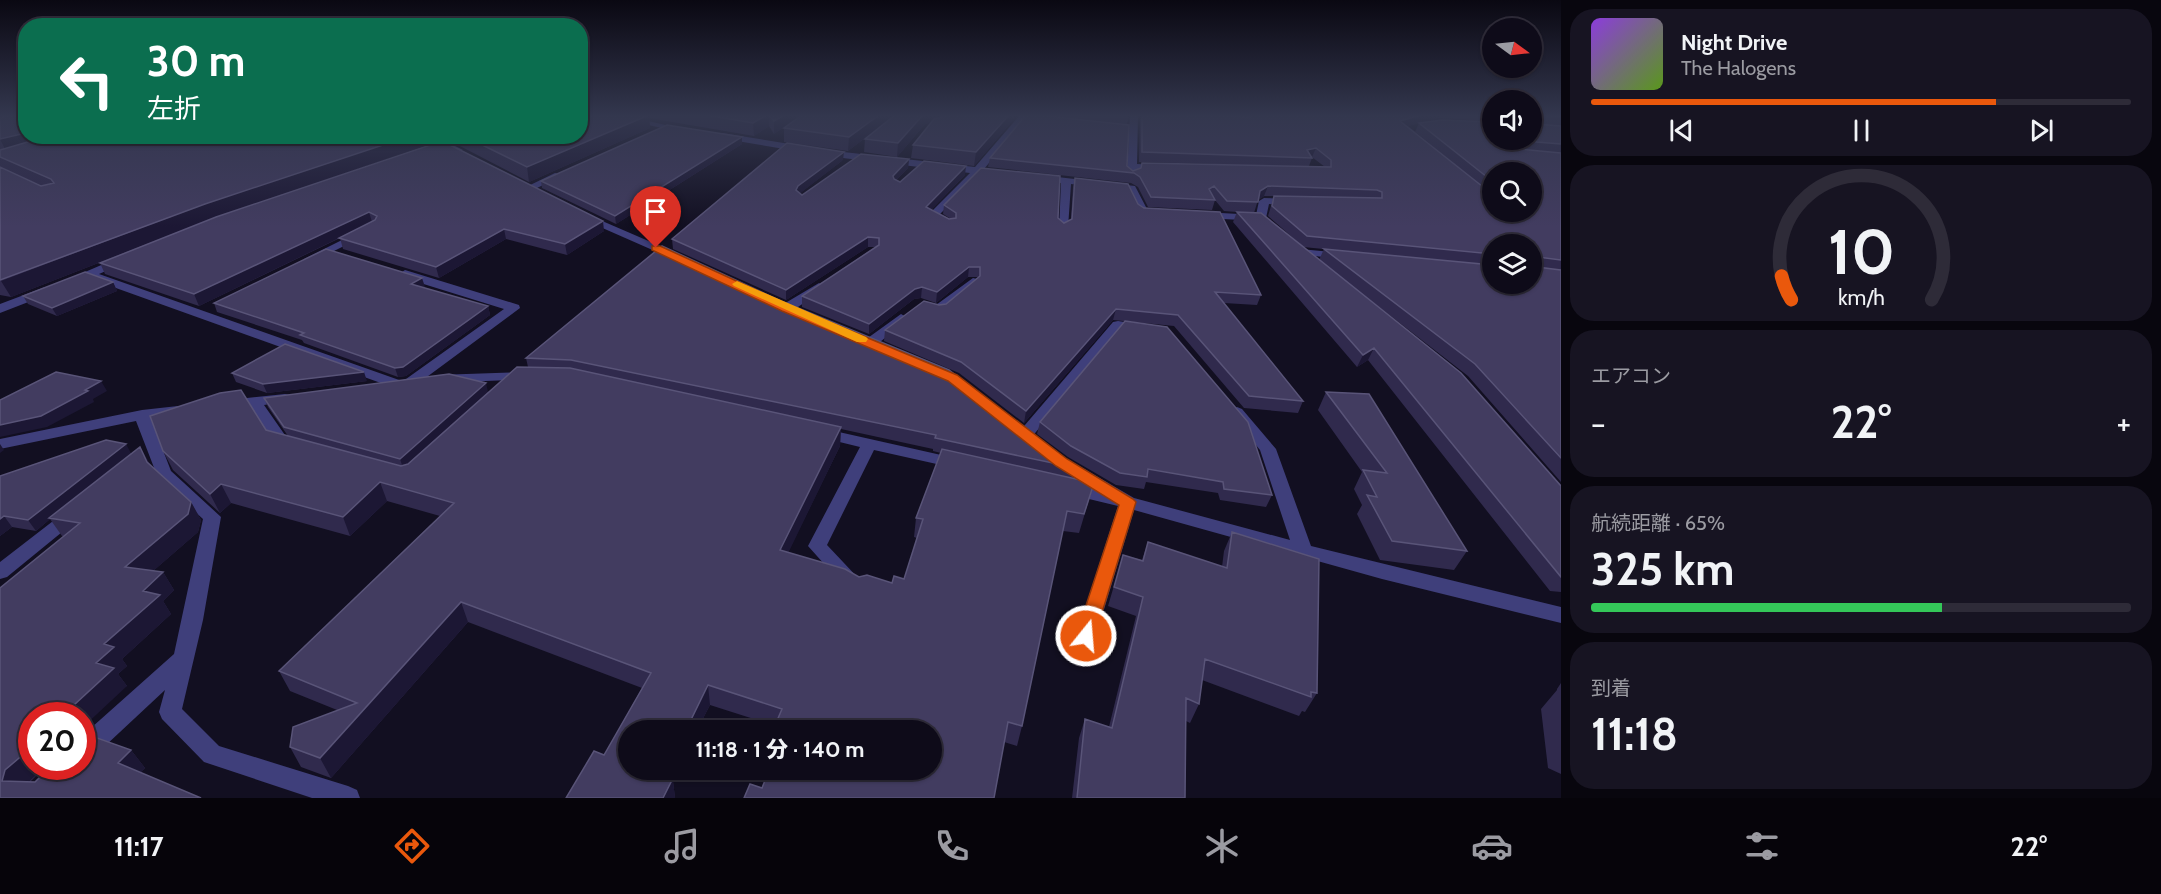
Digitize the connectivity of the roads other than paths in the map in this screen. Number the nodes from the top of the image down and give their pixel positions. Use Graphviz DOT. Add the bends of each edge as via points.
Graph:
graph roads {
  1 [pos="463,152"];
  2 [pos="815,152"];
  3 [pos="858,152"];
  4 [pos="991,152"];
  5 [pos="1132,152"];
  6 [pos="470,156"];
  7 [pos="852,159"];
  8 [pos="1132,167"];
  9 [pos="1168,168"];
  10 [pos="571,169"];
  11 [pos="977,171"];
  12 [pos="1011,174"];
  13 [pos="1033,177"];
  14 [pos="1066,180"];
  15 [pos="1131,188"];
  16 [pos="548,198"];
  17 [pos="1307,203"];
  18 [pos="577,213"];
  19 [pos="1166,213"];
  20 [pos="1190,214"];
  21 [pos="949,224"];
  22 [pos="373,227"];
  23 [pos="1063,228"];
  24 [pos="327,250"];
  25 [pos="131,257"];
  26 [pos="349,257"];
  27 [pos="1357,258"];
  28 [pos="690,262"];
  29 [pos="296,266"];
  30 [pos="1318,266"];
  31 [pos="393,270"];
  32 [pos="89,274"];
  33 [pos="973,282"];
  34 [pos="825,283"];
  35 [pos="4,306"];
  36 [pos="807,317"];
  37 [pos="1158,330"];
  38 [pos="870,343"];
  39 [pos="519,376"];
  40 [pos="541,377"];
  41 [pos="404,383"];
  42 [pos="364,388"];
  43 [pos="502,391"];
  44 [pos="298,396"];
  45 [pos="254,401"];
  46 [pos="1230,404"];
  47 [pos="142,415"];
  48 [pos="801,429"];
  49 [pos="1025,435"];
  50 [pos="0,444"];
  51 [pos="869,444"];
  52 [pos="304,448"];
  53 [pos="154,449"];
  54 [pos="1052,456"];
  55 [pos="136,464"];
  56 [pos="970,467"];
  57 [pos="1049,484"];
  58 [pos="1128,502"];
  59 [pos="82,507"];
  60 [pos="1303,550"];
  61 [pos="0,572"];
  62 [pos="858,588"];
  63 [pos="1561,615"];
  64 [pos="1086,636"];
  65 [pos="183,659"];
  66 [pos="96,739"];
  67 [pos="341,797"];
  1 -- 6 [label="street"];
  2 -- 7 [label="street"];
  3 -- 7 [label="street"];
  4 -- 11 [label="street"];
  5 -- 8 [label="street"];
  7 -- 11 [label="street" via="903,158 916,168"];
  8 -- 9 [label="street"];
  8 -- 15 [label="street"];
  10 -- 16 [label="street" via="524,185"];
  11 -- 12 [label="street"];
  11 -- 21 [label="street" via="932,216"];
  13 -- 14 [label="street"];
  14 -- 15 [label="street"];
  14 -- 23 [label="street"];
  15 -- 19 [label="street" via="1143,212"];
  17 -- 20 [label="street" via="1264,201 1265,222"];
  18 -- 28 [label="street"];
  22 -- 24 [label="street"];
  24 -- 26 [label="street"];
  24 -- 29 [label="street"];
  25 -- 32 [label="street"];
  27 -- 30 [label="street" via="1297,250"];
  31 -- 41 [label="street" via="514,308"];
  32 -- 35 [label="street"];
  32 -- 41 [label="street"];
  33 -- 38 [label="street" via="938,310 920,304"];
  34 -- 36 [label="street" via="781,306"];
  37 -- 49 [label="street" via="1118,325"];
  39 -- 40 [label="street"];
  39 -- 41 [label="street" via="453,377"];
  39 -- 43 [label="street"];
  41 -- 42 [label="street"];
  44 -- 45 [label="street"];
  45 -- 47 [label="street"];
  45 -- 52 [label="street" via="282,442"];
  46 -- 60 [label="street" via="1268,449"];
  47 -- 50 [label="street"];
  47 -- 53 [label="street"];
  48 -- 51 [label="street"];
  51 -- 56 [label="street"];
  51 -- 62 [label="street" via="818,546"];
  53 -- 55 [label="street"];
  53 -- 65 [label="street" via="164,474 212,517"];
  54 -- 58 [label="street"];
  57 -- 58 [label="street"];
  58 -- 60 [label="street"];
  58 -- 64 [label="street"];
  59 -- 61 [label="street"];
  60 -- 63 [label="street"];
  65 -- 66 [label="street"];
  65 -- 67 [label="street" via="170,712 212,754"];
}
